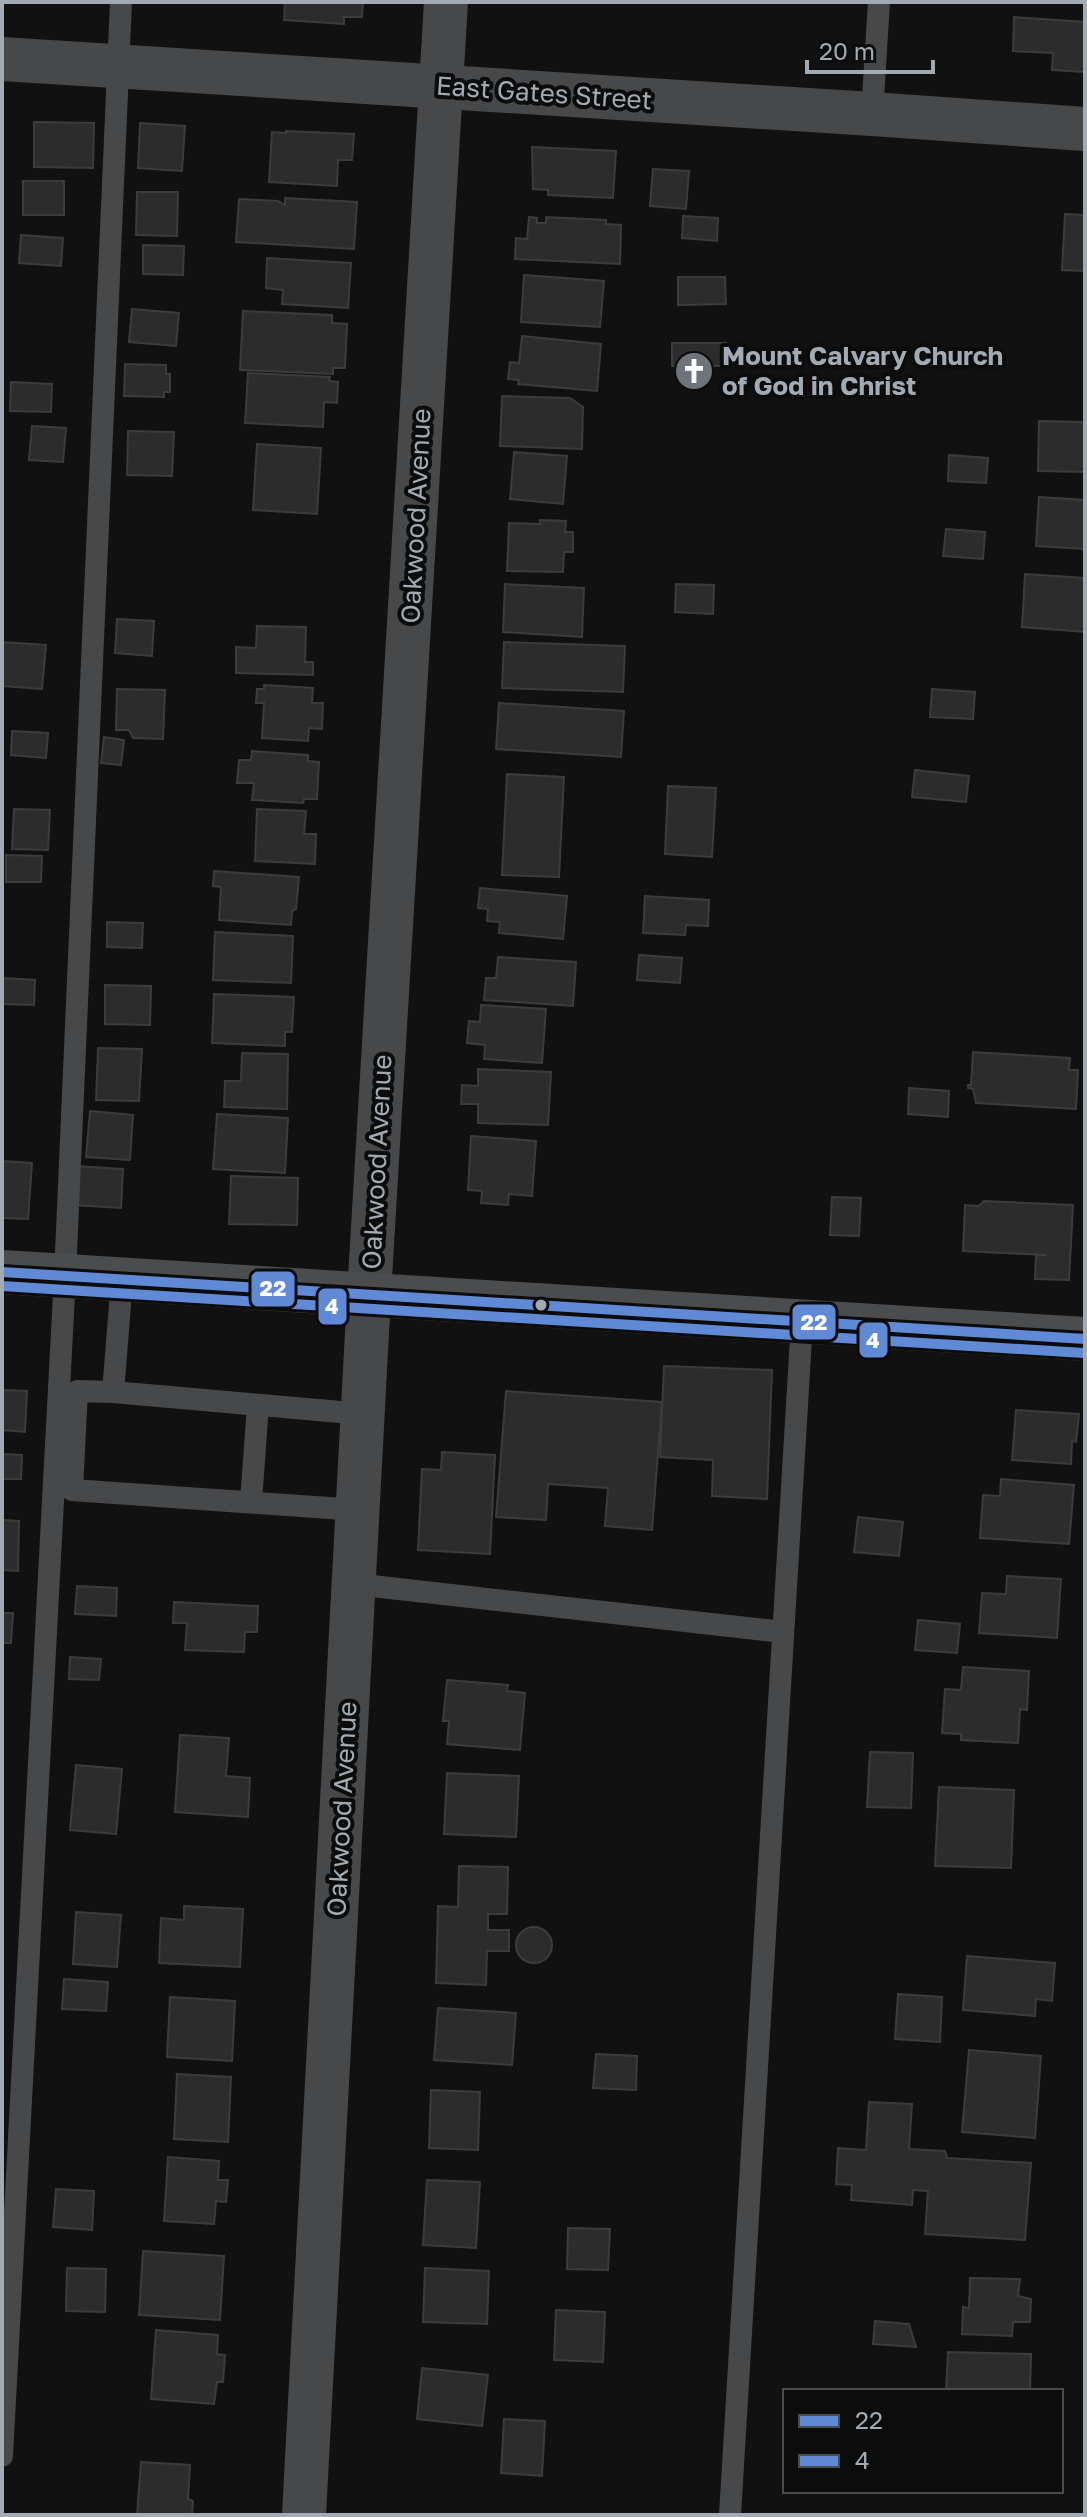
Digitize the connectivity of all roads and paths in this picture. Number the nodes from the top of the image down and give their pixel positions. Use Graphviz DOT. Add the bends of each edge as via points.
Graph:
graph roads {
  1 [pos="121,2"];
  2 [pos="446,2"];
  3 [pos="879,2"];
  4 [pos="2,59"];
  5 [pos="117,66"];
  6 [pos="442,86"];
  7 [pos="872,114"];
  8 [pos="1085,129"];
  9 [pos="2,1272"];
  10 [pos="65,1276"];
  11 [pos="122,1280"];
  12 [pos="369,1295"];
  13 [pos="802,1322"];
  14 [pos="1085,1339"];
  15 [pos="113,1392"];
  16 [pos="258,1405"];
  17 [pos="363,1414"];
  18 [pos="251,1502"];
  19 [pos="358,1510"];
  20 [pos="354,1584"];
  21 [pos="783,1632"];
  22 [pos="2,2456"];
  23 [pos="304,2515"];
  24 [pos="730,2515"];
  1 -- 5 [label="lane"];
  2 -- 6 [label="street, Oakwood Avenue"];
  3 -- 7 [label="lane"];
  4 -- 5 [label="street, East Gates Street"];
  5 -- 6 [label="street, East Gates Street"];
  5 -- 10 [label="lane"];
  6 -- 7 [label="street, East Gates Street"];
  6 -- 12 [label="street, Oakwood Avenue"];
  7 -- 8 [label="street, East Gates Street"];
  9 -- 10 [label="main road"];
  10 -- 11 [label="main road"];
  10 -- 22 [label="lane"];
  11 -- 12 [label="main road"];
  11 -- 15 [label="lane"];
  12 -- 13 [label="main road"];
  12 -- 17 [label="street, Oakwood Avenue"];
  13 -- 14 [label="main road"];
  13 -- 21 [label="lane"];
  15 -- 16 [label="lane"];
  15 -- 18 [label="lane" via="77,1391 72,1490"];
  16 -- 17 [label="lane"];
  16 -- 18 [label="lane"];
  17 -- 19 [label="street, Oakwood Avenue"];
  18 -- 19 [label="lane"];
  19 -- 20 [label="street, Oakwood Avenue"];
  20 -- 21 [label="lane"];
  20 -- 23 [label="street, Oakwood Avenue"];
  21 -- 24 [label="lane"];
}
